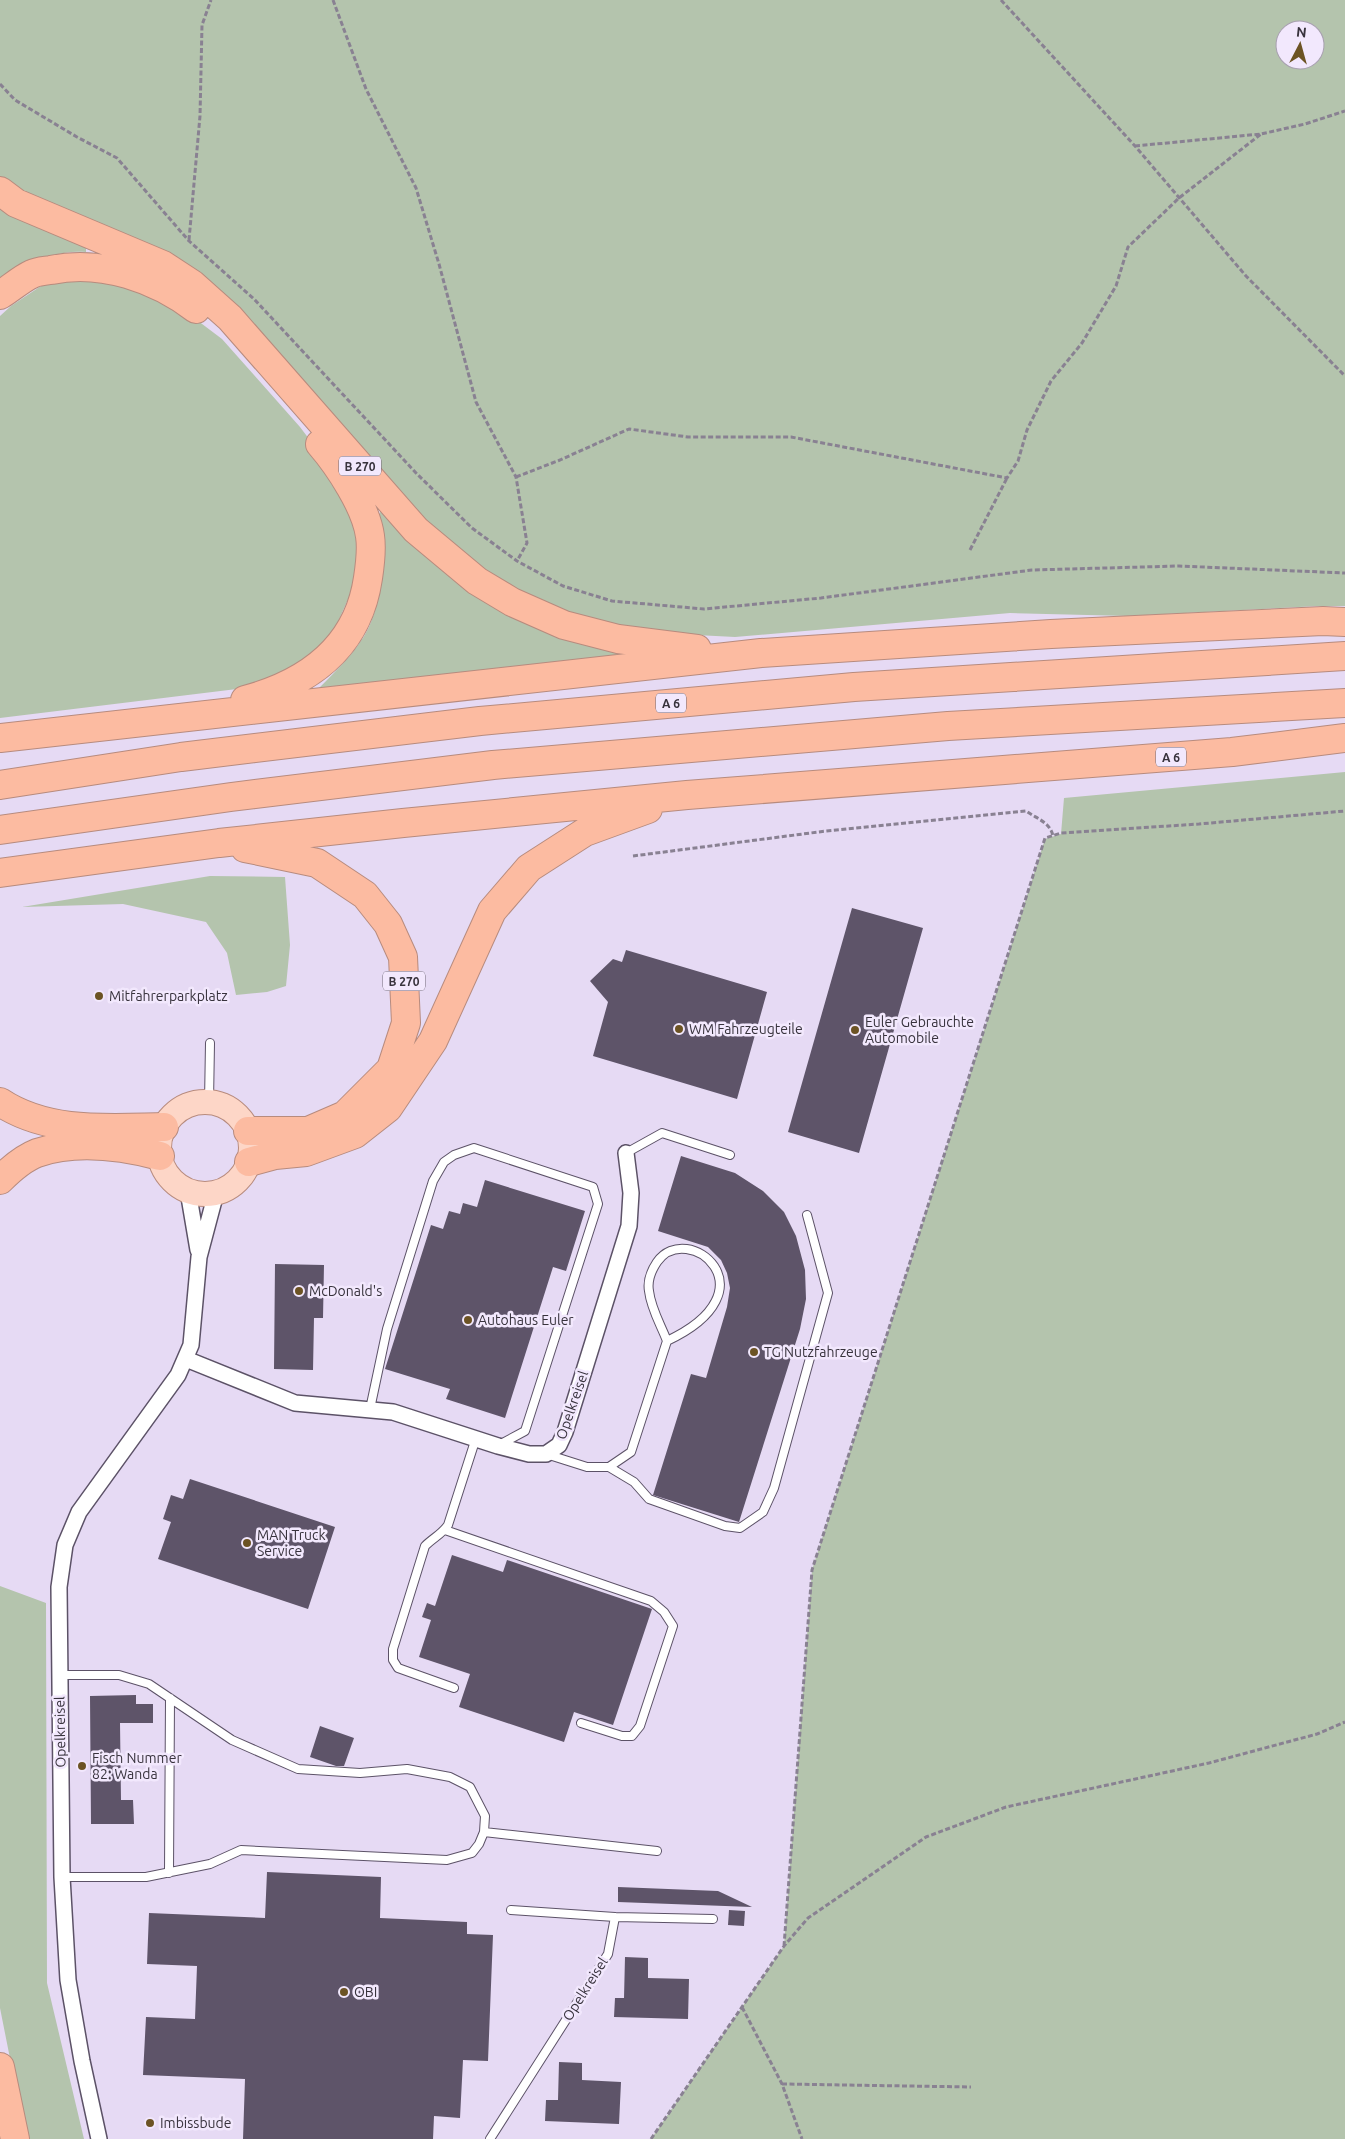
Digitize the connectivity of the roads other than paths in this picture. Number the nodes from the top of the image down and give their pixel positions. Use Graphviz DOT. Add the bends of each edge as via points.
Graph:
graph roads {
  1 [pos="0,191"];
  2 [pos="0,295"];
  3 [pos="1345,622"];
  4 [pos="761,653"];
  5 [pos="1345,656"];
  6 [pos="1345,703"];
  7 [pos="147,722"];
  8 [pos="0,738"];
  9 [pos="1345,738"];
  10 [pos="0,785"];
  11 [pos="687,795"];
  12 [pos="0,830"];
  13 [pos="219,842"];
  14 [pos="0,873"];
  15 [pos="210,1044"];
  16 [pos="0,1102"];
  17 [pos="209,1102"];
  18 [pos="164,1127"];
  19 [pos="248,1131"];
  20 [pos="626,1153"];
  21 [pos="730,1155"];
  22 [pos="160,1156"];
  23 [pos="249,1162"];
  24 [pos="0,1180"];
  25 [pos="188,1191"];
  26 [pos="216,1193"];
  27 [pos="807,1215"];
  28 [pos="199,1257"];
  29 [pos="667,1341"];
  30 [pos="186,1358"];
  31 [pos="370,1409"];
  32 [pos="476,1438"];
  33 [pos="498,1446"];
  34 [pos="546,1454"];
  35 [pos="609,1467"];
  36 [pos="445,1530"];
  37 [pos="60,1675"];
  38 [pos="454,1688"];
  39 [pos="170,1698"];
  40 [pos="582,1723"];
  41 [pos="484,1832"];
  42 [pos="657,1851"];
  43 [pos="168,1873"];
  44 [pos="62,1877"];
  45 [pos="511,1910"];
  46 [pos="615,1917"];
  47 [pos="713,1919"];
  48 [pos="0,2067"];
  49 [pos="15,2139"];
  50 [pos="99,2139"];
  51 [pos="490,2139"];
  1 -- 4 [label="highway, B 270" via="16,203 163,265 192,284 230,318 416,530 477,581 512,602 564,624 618,639 678,648"];
  2 -- 7 [label="highway" via="32,274 71,265 106,269 149,280 185,301 218,327 333,460 358,502 370,536 365,599 336,652 313,671 262,695"];
  3 -- 4 [label="highway" via="1051,634"];
  4 -- 7 [label="highway"];
  5 -- 10 [label="highway, A 6" via="854,687 490,720 181,757"];
  6 -- 12 [label="highway" via="948,726 493,765 231,797"];
  7 -- 8 [label="highway"];
  9 -- 11 [label="highway, A 6" via="1232,752"];
  11 -- 13 [label="highway, A 6"];
  11 -- 23 [label="highway, A 6" via="585,832 529,868 492,911 433,1041 388,1108 355,1134 306,1152"];
  13 -- 14 [label="highway"];
  13 -- 19 [label="highway, B 270" via="317,863 365,895 388,924 403,957 406,1023 391,1069 345,1115 308,1131"];
  15 -- 17 [label="lane"];
  16 -- 18 [label="highway" via="28,1118 55,1124"];
  17 -- 18 [label="main road" via="192,1104 176,1113"];
  17 -- 19 [label="main road" via="226,1107 239,1117"];
  18 -- 22 [label="main road"];
  19 -- 23 [label="main road" via="251,1141"];
  20 -- 21 [label="lane, Opelkreisel" via="662,1133"];
  20 -- 34 [label="street, Opelkreisel" via="631,1194 629,1226 565,1432 559,1445"];
  22 -- 24 [label="highway" via="129,1149 69,1146 36,1153"];
  22 -- 25 [label="main road" via="165,1171"];
  23 -- 26 [label="main road" via="231,1187"];
  25 -- 26 [label="main road"];
  25 -- 28 [label="street, Opelkreisel"];
  26 -- 28 [label="street, Opelkreisel"];
  27 -- 35 [label="lane" via="828,1293 774,1488 763,1512 740,1528 725,1526 649,1499 634,1482"];
  28 -- 30 [label="street, Opelkreisel" via="195,1317"];
  29 -- 29 [label="lane" via="653,1310 648,1289 650,1272 661,1256 672,1250 686,1249 705,1255 721,1281 718,1299 704,1319"];
  29 -- 35 [label="lane" via="631,1452"];
  30 -- 31 [label="street, Opelkreisel" via="295,1403"];
  30 -- 37 [label="street, Opelkreisel" via="178,1375 79,1512 65,1545 59,1587"];
  31 -- 32 [label="street, Opelkreisel" via="393,1412"];
  31 -- 33 [label="lane" via="387,1329 433,1181 444,1162 474,1148 593,1187 598,1204 525,1432"];
  32 -- 33 [label="street, Opelkreisel"];
  32 -- 36 [label="lane"];
  33 -- 34 [label="street, Opelkreisel" via="529,1454"];
  34 -- 35 [label="lane" via="586,1466"];
  36 -- 38 [label="lane" via="425,1546 393,1649 393,1660 398,1668"];
  36 -- 40 [label="lane" via="650,1601 664,1612 673,1626 640,1726 632,1736 622,1736"];
  37 -- 39 [label="lane" via="119,1675 149,1684"];
  37 -- 44 [label="street, Opelkreisel"];
  39 -- 41 [label="lane" via="232,1740 298,1769 360,1773 406,1769 450,1777 470,1787 485,1816"];
  39 -- 43 [label="lane"];
  41 -- 42 [label="lane"];
  41 -- 43 [label="lane" via="472,1853 447,1860 241,1850 210,1864"];
  43 -- 44 [label="lane" via="146,1877"];
  44 -- 50 [label="street, Opelkreisel" via="68,1980"];
  45 -- 46 [label="lane"];
  46 -- 47 [label="lane"];
  46 -- 51 [label="lane, Opelkreisel" via="608,1954"];
  48 -- 49 [label="highway"];
}
